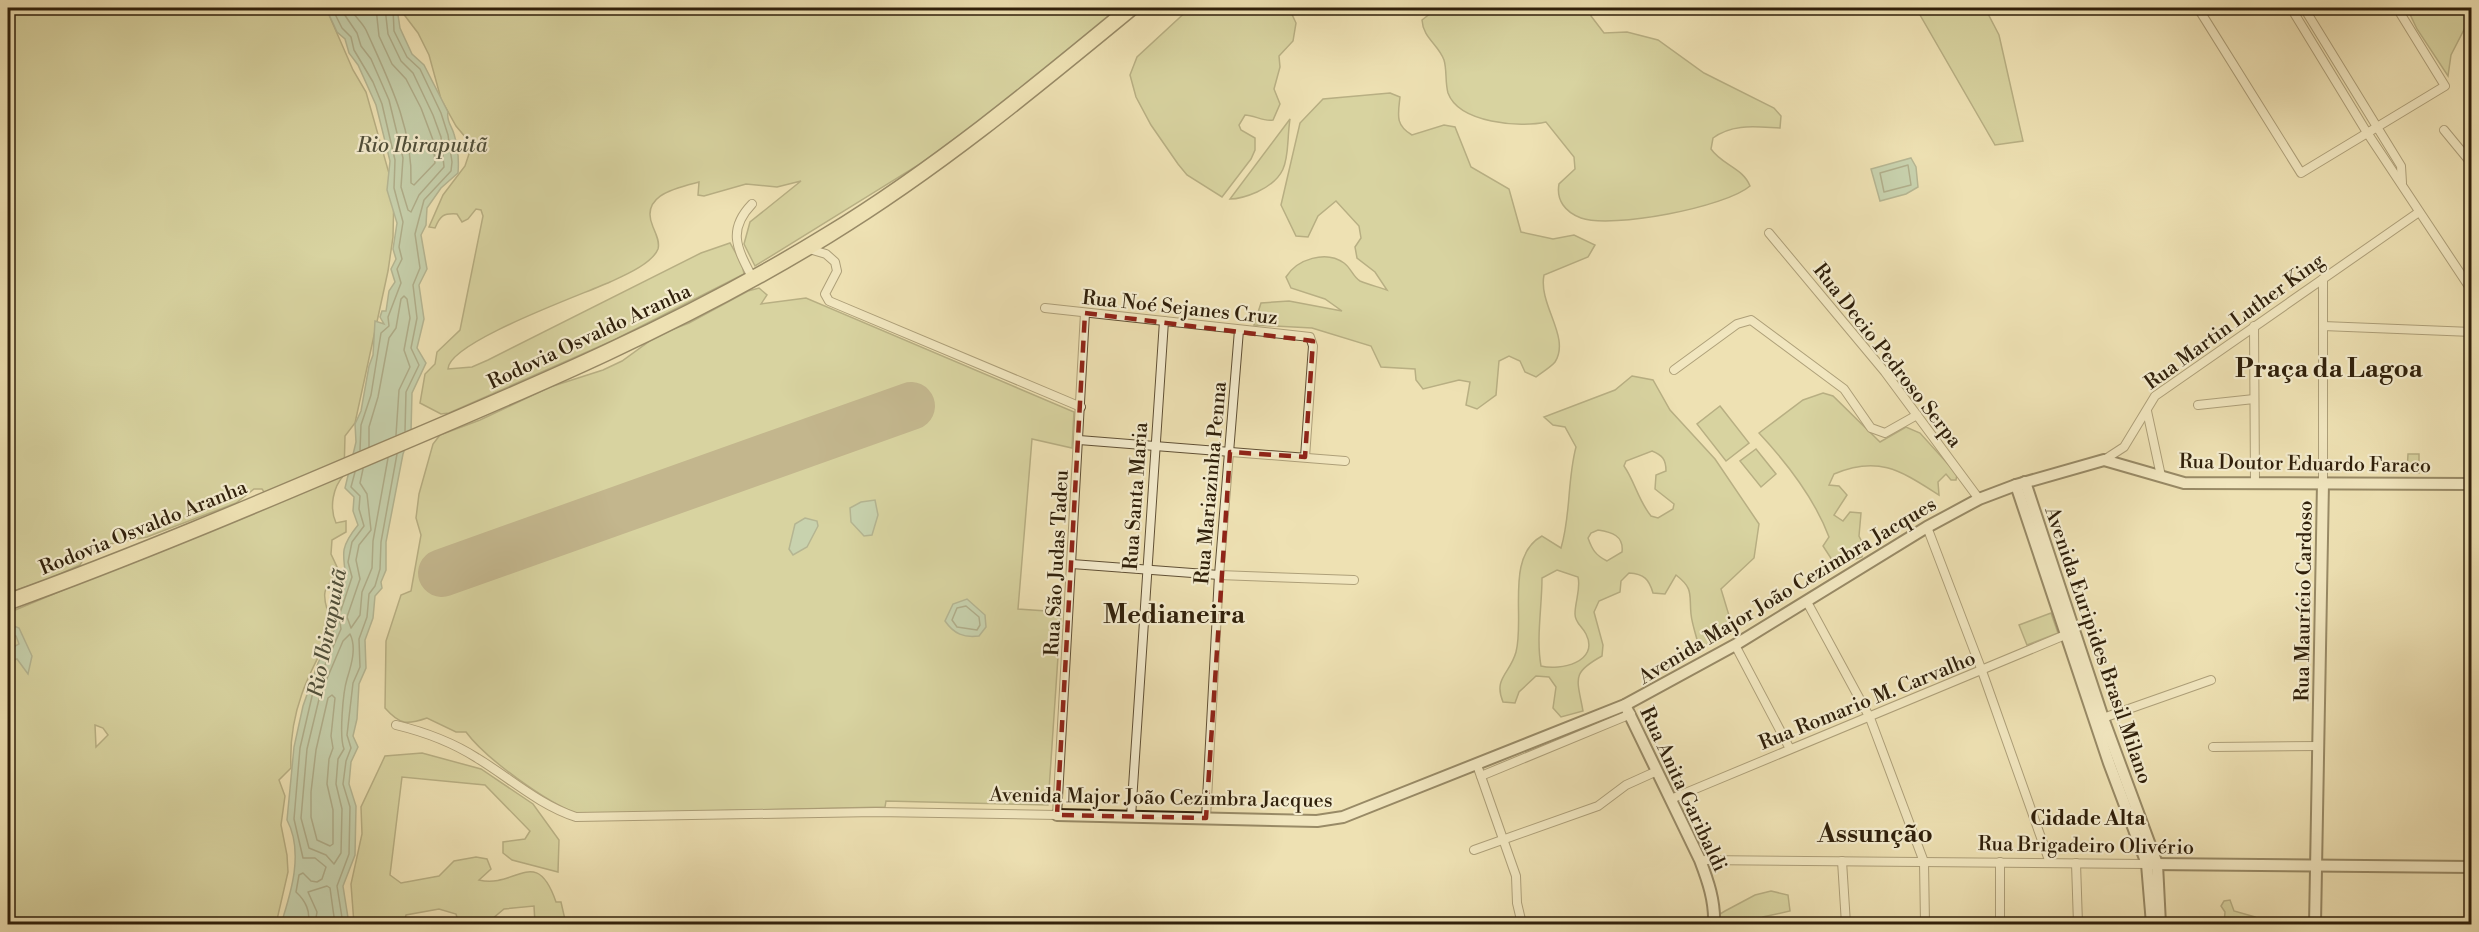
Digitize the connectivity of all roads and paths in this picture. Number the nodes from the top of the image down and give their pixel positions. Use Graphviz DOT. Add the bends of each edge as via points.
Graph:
graph roads {
  1 [pos="1131,8"];
  2 [pos="2198,8"];
  3 [pos="2291,8"];
  4 [pos="2397,8"];
  5 [pos="2305,10"];
  6 [pos="2298,19"];
  7 [pos="2376,126"];
  8 [pos="2444,130"];
  9 [pos="2366,131"];
  10 [pos="2392,152"];
  11 [pos="2384,157"];
  12 [pos="2472,164"];
  13 [pos="2403,185"];
  14 [pos="752,204"];
  15 [pos="2419,212"];
  16 [pos="1769,233"];
  17 [pos="806,248"];
  18 [pos="753,279"];
  19 [pos="2323,279"];
  20 [pos="2472,291"];
  21 [pos="1045,308"];
  22 [pos="1085,313"];
  23 [pos="1164,321"];
  24 [pos="2254,326"];
  25 [pos="2323,326"];
  26 [pos="1239,330"];
  27 [pos="2472,332"];
  28 [pos="1674,370"];
  29 [pos="2254,399"];
  30 [pos="2198,405"];
  31 [pos="1081,407"];
  32 [pos="2146,411"];
  33 [pos="1917,415"];
  34 [pos="1079,440"];
  35 [pos="1155,446"];
  36 [pos="1230,452"];
  37 [pos="1305,457"];
  38 [pos="2104,460"];
  39 [pos="1345,461"];
  40 [pos="2161,476"];
  41 [pos="2254,483"];
  42 [pos="2323,483"];
  43 [pos="2021,484"];
  44 [pos="2472,484"];
  45 [pos="1979,499"];
  46 [pos="1927,527"];
  47 [pos="1072,564"];
  48 [pos="1147,570"];
  49 [pos="1219,575"];
  50 [pos="1354,580"];
  51 [pos="8,602"];
  52 [pos="1807,602"];
  53 [pos="2070,633"];
  54 [pos="1735,645"];
  55 [pos="1982,671"];
  56 [pos="2084,671"];
  57 [pos="2211,680"];
  58 [pos="1628,710"];
  59 [pos="1870,718"];
  60 [pos="2103,718"];
  61 [pos="396,725"];
  62 [pos="2319,746"];
  63 [pos="2213,747"];
  64 [pos="1790,749"];
  65 [pos="2113,761"];
  66 [pos="1479,770"];
  67 [pos="1657,771"];
  68 [pos="1671,799"];
  69 [pos="1057,814"];
  70 [pos="1131,817"];
  71 [pos="1206,818"];
  72 [pos="1504,840"];
  73 [pos="1474,850"];
  74 [pos="1700,860"];
  75 [pos="1842,861"];
  76 [pos="1924,862"];
  77 [pos="2000,862"];
  78 [pos="2050,863"];
  79 [pos="2076,863"];
  80 [pos="2152,864"];
  81 [pos="2317,865"];
  82 [pos="2472,867"];
  83 [pos="1522,924"];
  84 [pos="1714,924"];
  85 [pos="1846,924"];
  86 [pos="1925,924"];
  87 [pos="2000,924"];
  88 [pos="2078,924"];
  89 [pos="2152,924"];
  90 [pos="2160,924"];
  91 [pos="2315,924"];
  1 -- 17 [label="highway, Rodovia Osvaldo Aranha" via="939,161"];
  2 -- 9 [label="street" via="2301,173"];
  3 -- 6 [label="street"];
  4 -- 7 [label="street" via="2445,86"];
  5 -- 6 [label="street"];
  5 -- 7 [label="street"];
  6 -- 9 [label="street"];
  7 -- 9 [label="street"];
  7 -- 10 [label="street"];
  8 -- 12 [label="street"];
  9 -- 11 [label="street"];
  10 -- 11 [label="street"];
  10 -- 13 [label="street" via="2401,166"];
  11 -- 13 [label="street"];
  13 -- 15 [label="street"];
  14 -- 18 [label="street" via="741,216 736,232 738,249"];
  15 -- 19 [label="street, Rua Martin Luther King"];
  15 -- 20 [label="street"];
  16 -- 33 [label="street, Rua Decio Pedroso Serpa"];
  17 -- 18 [label="highway, Rodovia Osvaldo Aranha"];
  17 -- 31 [label="street" via="826,254 835,262 837,271 825,294 829,301"];
  18 -- 51 [label="highway, Rodovia Osvaldo Aranha" via="607,355 244,509"];
  19 -- 24 [label="street, Rua Martin Luther King"];
  19 -- 25 [label="street, Rua Maurício Cardoso"];
  21 -- 22 [label="street, Rua Noé Sejanes Cruz"];
  22 -- 23 [label="street, Rua Noé Sejanes Cruz"];
  22 -- 31 [label="street, Rua São Judas Tadeu"];
  23 -- 26 [label="street, Rua Noé Sejanes Cruz"];
  23 -- 35 [label="street, Rua Santa Maria"];
  24 -- 29 [label="street"];
  24 -- 32 [label="street, Rua Martin Luther King" via="2155,396"];
  25 -- 27 [label="street"];
  25 -- 42 [label="street, Rua Maurício Cardoso"];
  26 -- 36 [label="street, Rua Mariazinha Penna"];
  26 -- 37 [label="street, Rua Noé Sejanes Cruz" via="1310,337 1313,346"];
  28 -- 33 [label="street" via="1737,324 1751,320 1844,389 1871,428 1885,433"];
  29 -- 30 [label="street"];
  29 -- 41 [label="street"];
  31 -- 34 [label="street, Rua São Judas Tadeu"];
  32 -- 38 [label="street, Rua Martin Luther King" via="2124,447"];
  32 -- 40 [label="street"];
  33 -- 45 [label="street, Rua Decio Pedroso Serpa"];
  34 -- 35 [label="street"];
  34 -- 47 [label="street, Rua São Judas Tadeu"];
  35 -- 36 [label="street"];
  35 -- 48 [label="street, Rua Santa Maria"];
  36 -- 37 [label="street"];
  36 -- 49 [label="street, Rua Mariazinha Penna"];
  37 -- 39 [label="street"];
  38 -- 40 [label="street, Rua Doutor Eduardo Faraco"];
  38 -- 43 [label="street, Rua Martin Luther King"];
  40 -- 41 [label="street, Rua Doutor Eduardo Faraco" via="2184,483"];
  41 -- 42 [label="street, Rua Doutor Eduardo Faraco"];
  42 -- 44 [label="street, Rua Doutor Eduardo Faraco"];
  42 -- 62 [label="street, Rua Maurício Cardoso"];
  43 -- 45 [label="street, Rua Martin Luther King"];
  43 -- 53 [label="street, Avenida Euripides Brasil Milano"];
  45 -- 46 [label="street, Avenida Major João Cezimbra Jacques"];
  46 -- 52 [label="street, Avenida Major João Cezimbra Jacques"];
  46 -- 55 [label="street"];
  47 -- 48 [label="street"];
  47 -- 69 [label="street, Rua São Judas Tadeu"];
  48 -- 49 [label="street"];
  48 -- 70 [label="street, Rua Santa Maria"];
  49 -- 50 [label="street"];
  49 -- 71 [label="street, Rua Mariazinha Penna"];
  52 -- 54 [label="street, Avenida Major João Cezimbra Jacques"];
  52 -- 59 [label="street"];
  53 -- 55 [label="street, Rua Romario M. Carvalho"];
  53 -- 56 [label="street, Avenida Euripides Brasil Milano"];
  54 -- 58 [label="street, Avenida Major João Cezimbra Jacques"];
  54 -- 64 [label="street"];
  55 -- 59 [label="street, Rua Romario M. Carvalho"];
  55 -- 78 [label="street"];
  56 -- 60 [label="street, Avenida Euripides Brasil Milano"];
  56 -- 65 [label="street, Avenida Euripides Brasil Milano"];
  57 -- 60 [label="street"];
  58 -- 66 [label="street, Avenida Major João Cezimbra Jacques"];
  58 -- 67 [label="street, Rua Anita Garibaldi"];
  59 -- 64 [label="street, Rua Romario M. Carvalho"];
  59 -- 76 [label="street"];
  60 -- 65 [label="street, Avenida Euripides Brasil Milano"];
  61 -- 69 [label="street, Avenida Major João Cezimbra Jacques" via="448,742 555,810 576,817"];
  62 -- 63 [label="street"];
  62 -- 81 [label="street, Rua Maurício Cardoso"];
  64 -- 68 [label="street, Rua Romario M. Carvalho"];
  65 -- 80 [label="street, Avenida Euripides Brasil Milano"];
  66 -- 71 [label="street, Avenida Major João Cezimbra Jacques" via="1343,817 1317,821"];
  66 -- 72 [label="street"];
  67 -- 68 [label="street, Rua Anita Garibaldi"];
  67 -- 72 [label="street" via="1626,784 1598,806"];
  68 -- 74 [label="street, Rua Anita Garibaldi"];
  69 -- 70 [label="street, Avenida Major João Cezimbra Jacques"];
  70 -- 71 [label="street, Avenida Major João Cezimbra Jacques"];
  72 -- 73 [label="street"];
  72 -- 83 [label="street" via="1516,876 1516,903"];
  74 -- 75 [label="street, Rua Brigadeiro Olivério"];
  74 -- 84 [label="street, Rua Anita Garibaldi" via="1715,908"];
  75 -- 76 [label="street, Rua Brigadeiro Olivério"];
  75 -- 85 [label="street"];
  76 -- 77 [label="street, Rua Brigadeiro Olivério"];
  76 -- 86 [label="street"];
  77 -- 78 [label="street, Rua Brigadeiro Olivério"];
  77 -- 87 [label="street"];
  78 -- 79 [label="street, Rua Brigadeiro Olivério"];
  79 -- 80 [label="street, Rua Brigadeiro Olivério"];
  79 -- 88 [label="street"];
  80 -- 81 [label="street, Rua Brigadeiro Olivério"];
  80 -- 89 [label="street, Avenida Euripides Brasil Milano"];
  80 -- 90 [label="street, Avenida Euripides Brasil Milano"];
  81 -- 82 [label="street, Rua Brigadeiro Olivério"];
  81 -- 91 [label="street, Rua Maurício Cardoso"];
}
